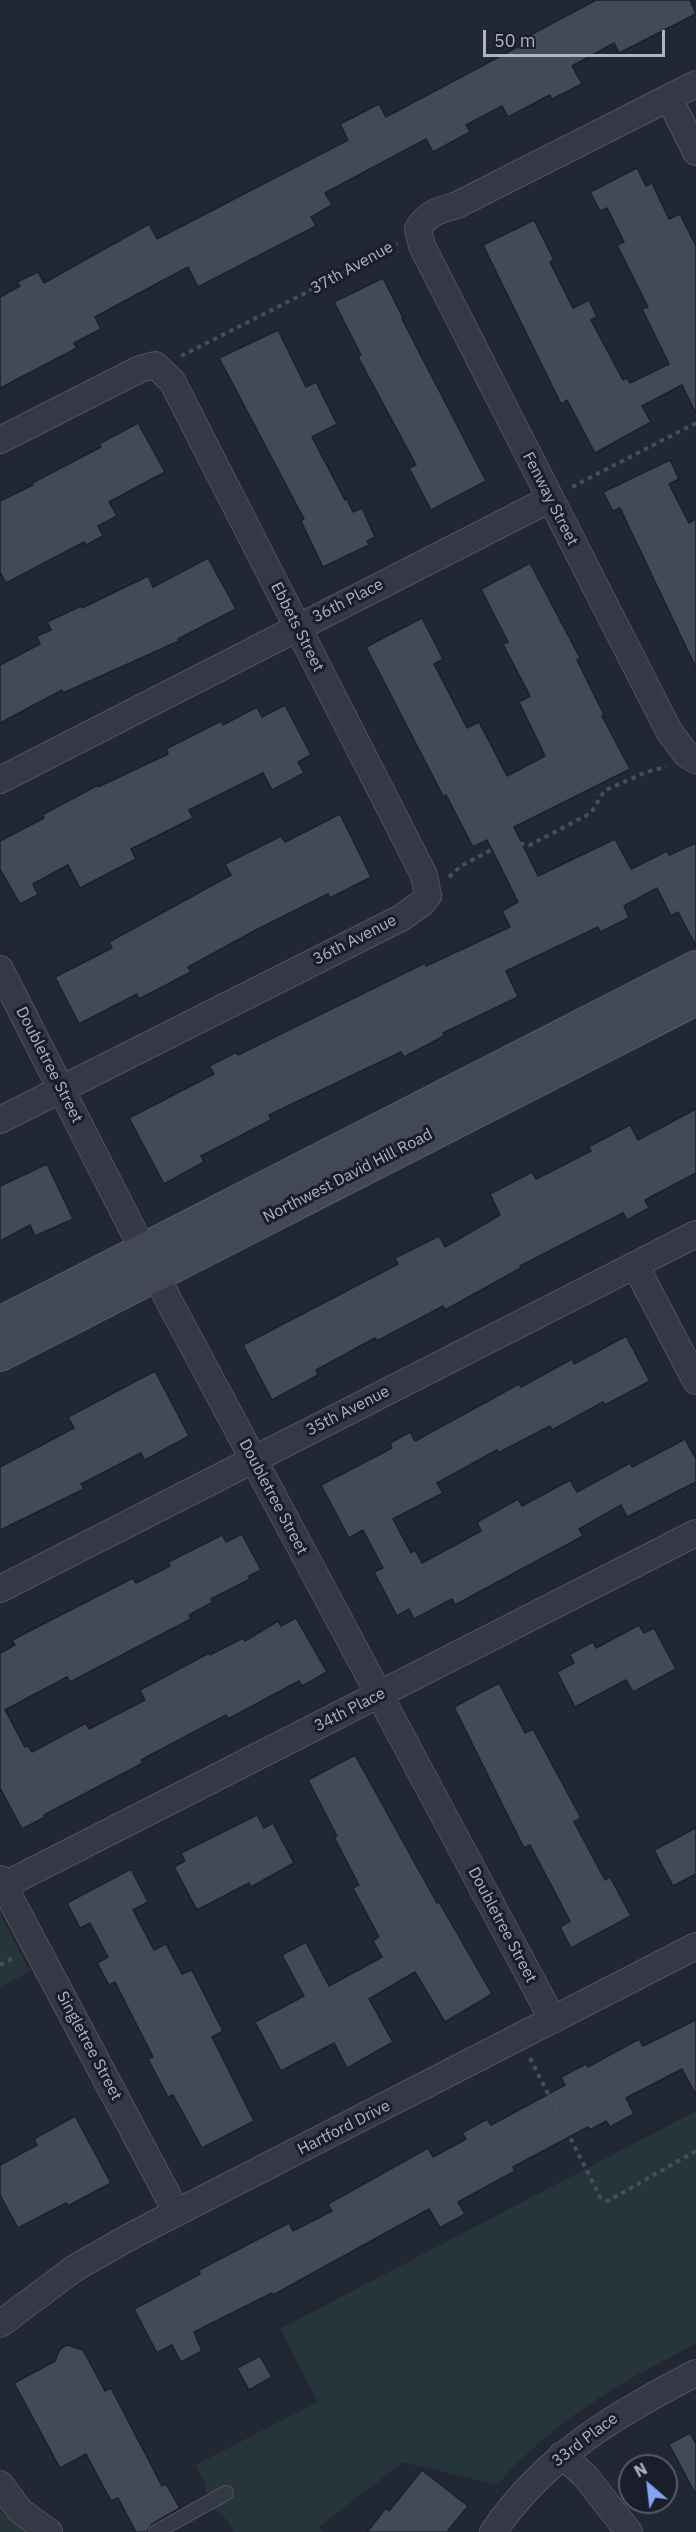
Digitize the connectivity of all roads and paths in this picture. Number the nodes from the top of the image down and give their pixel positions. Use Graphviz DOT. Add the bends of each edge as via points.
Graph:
graph roads {
  1 [pos="696,84"];
  2 [pos="669,98"];
  3 [pos="696,152"];
  4 [pos="418,230"];
  5 [pos="155,365"];
  6 [pos="696,423"];
  7 [pos="0,440"];
  8 [pos="550,499"];
  9 [pos="296,627"];
  10 [pos="696,760"];
  11 [pos="0,780"];
  12 [pos="428,896"];
  13 [pos="696,968"];
  14 [pos="0,969"];
  15 [pos="696,998"];
  16 [pos="61,1089"];
  17 [pos="0,1120"];
  18 [pos="696,1234"];
  19 [pos="150,1262"];
  20 [pos="635,1265"];
  21 [pos="0,1324"];
  22 [pos="0,1354"];
  23 [pos="696,1381"];
  24 [pos="253,1459"];
  25 [pos="696,1533"];
  26 [pos="0,1589"];
  27 [pos="379,1695"];
  28 [pos="2,1882"];
  29 [pos="696,1946"];
  30 [pos="15,1957"];
  31 [pos="0,1965"];
  32 [pos="553,2020"];
  33 [pos="520,2037"];
  34 [pos="696,2151"];
  35 [pos="177,2213"];
  36 [pos="0,2324"];
  37 [pos="696,2373"];
  38 [pos="562,2455"];
  39 [pos="0,2484"];
  40 [pos="226,2493"];
  41 [pos="49,2532"];
  42 [pos="156,2532"];
  43 [pos="493,2532"];
  44 [pos="629,2532"];
  1 -- 2 [label="street"];
  2 -- 3 [label="street"];
  2 -- 4 [label="street" via="457,205 431,214 423,219"];
  4 -- 5 [label="path, 37th Avenue" via="384,254 194,351"];
  4 -- 8 [label="street, Fenway Street" via="422,246"];
  5 -- 7 [label="street"];
  5 -- 9 [label="street, Ebbets Street" via="172,381"];
  6 -- 8 [label="path"];
  8 -- 9 [label="street, 36th Place"];
  8 -- 10 [label="street, Fenway Street" via="669,731 677,744"];
  9 -- 11 [label="street, 36th Place"];
  9 -- 12 [label="street, Ebbets Street" via="424,875"];
  10 -- 12 [label="path" via="646,772 604,791 591,813 530,845 506,842 461,866"];
  12 -- 16 [label="street, 36th Avenue" via="401,918"];
  13 -- 19 [label="street, Northwest David Hill Road"];
  14 -- 16 [label="street, Doubletree Street"];
  15 -- 19 [label="street, Northwest David Hill Road"];
  16 -- 17 [label="street, 36th Avenue"];
  16 -- 19 [label="street, Doubletree Street"];
  18 -- 20 [label="street, 35th Avenue"];
  19 -- 21 [label="street, Northwest David Hill Road"];
  19 -- 22 [label="street, Northwest David Hill Road"];
  19 -- 24 [label="street, Doubletree Street"];
  20 -- 23 [label="street"];
  20 -- 24 [label="street, 35th Avenue"];
  24 -- 26 [label="street, 35th Avenue"];
  24 -- 27 [label="street, Doubletree Street"];
  25 -- 27 [label="street, 34th Place"];
  27 -- 28 [label="street, 34th Place"];
  27 -- 32 [label="street, Doubletree Street"];
  28 -- 35 [label="street, Singletree Street"];
  29 -- 32 [label="street, Hartford Drive"];
  30 -- 31 [label="path"];
  32 -- 33 [label="street, Hartford Drive"];
  33 -- 34 [label="path" via="600,2197 608,2201"];
  33 -- 35 [label="street, Hartford Drive"];
  35 -- 36 [label="street, Hartford Drive" via="75,2268"];
  37 -- 38 [label="street, 33rd Place" via="628,2408"];
  38 -- 43 [label="street, 33rd Place" via="525,2491"];
  38 -- 44 [label="street" via="586,2477"];
  39 -- 41 [label="street" via="20,2511"];
  40 -- 42 [label="lane"];
}
